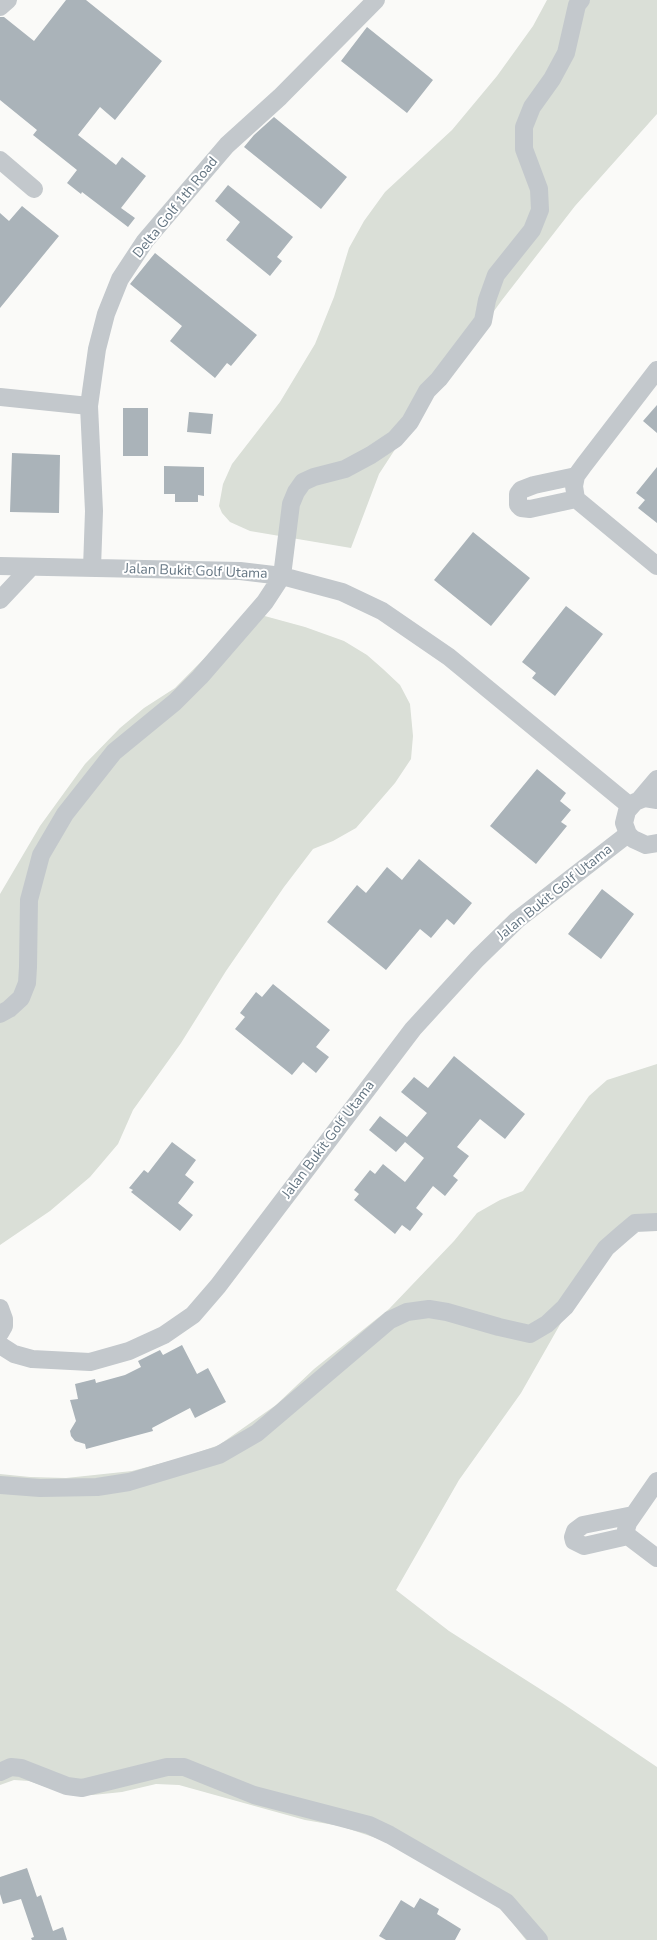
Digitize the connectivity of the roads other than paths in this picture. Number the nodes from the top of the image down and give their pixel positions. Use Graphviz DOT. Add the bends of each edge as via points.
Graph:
graph roads {
  1 [pos="8,0"];
  2 [pos="376,0"];
  3 [pos="581,0"];
  4 [pos="0,7"];
  5 [pos="0,160"];
  6 [pos="34,189"];
  7 [pos="657,370"];
  8 [pos="0,397"];
  9 [pos="88,406"];
  10 [pos="576,476"];
  11 [pos="576,499"];
  12 [pos="0,566"];
  13 [pos="657,566"];
  14 [pos="31,567"];
  15 [pos="92,568"];
  16 [pos="282,576"];
  17 [pos="0,600"];
  18 [pos="657,779"];
  19 [pos="642,802"];
  20 [pos="628,834"];
  21 [pos="657,843"];
  22 [pos="0,1014"];
  23 [pos="657,1222"];
  24 [pos="0,1308"];
  25 [pos="0,1333"];
  26 [pos="0,1345"];
  27 [pos="657,1481"];
  28 [pos="0,1485"];
  29 [pos="633,1515"];
  30 [pos="628,1536"];
  31 [pos="657,1558"];
  32 [pos="0,1772"];
  33 [pos="539,1940"];
  1 -- 4 [label="street"];
  2 -- 9 [label="street, Delta Golf 1th Road" via="280,97 227,146 145,241 120,279 106,314 97,349"];
  3 -- 16 [label="street" via="566,53 552,79 532,106 524,127 524,149 540,189 540,210 532,230 496,275 483,321 427,391 410,422 395,439 346,469 304,482 296,492 291,504"];
  5 -- 6 [label="street"];
  7 -- 10 [label="street"];
  8 -- 9 [label="street"];
  9 -- 15 [label="street, Delta Golf 1th Road" via="94,511"];
  10 -- 11 [label="street"];
  10 -- 11 [label="street" via="521,490 518,494 518,506 530,509"];
  11 -- 13 [label="street"];
  12 -- 14 [label="street, Jalan Bukit Golf Utama"];
  14 -- 15 [label="street, Jalan Bukit Golf Utama"];
  14 -- 17 [label="street"];
  15 -- 16 [label="street, Jalan Bukit Golf Utama" via="240,571"];
  16 -- 19 [label="street, Jalan Bukit Golf Utama" via="342,592 382,611 449,656"];
  16 -- 22 [label="street" via="261,608 200,677 175,702 114,752 65,814 41,855 29,900 26,983 21,998 9,1010"];
  18 -- 19 [label="street"];
  19 -- 20 [label="street" via="625,817 624,823"];
  20 -- 21 [label="street" via="639,843"];
  20 -- 26 [label="street, Jalan Bukit Golf Utama" via="517,920 477,959 414,1029 218,1286 193,1315 164,1335 129,1351 90,1362 32,1360 14,1354"];
  23 -- 28 [label="street" via="636,1222 606,1248 565,1307 547,1324 530,1334 447,1312 429,1309 407,1312 390,1320 258,1433 219,1454 129,1482 97,1487 40,1488"];
  24 -- 25 [label="street" via="4,1319"];
  27 -- 29 [label="street"];
  29 -- 30 [label="street" via="626,1530"];
  29 -- 30 [label="street" via="583,1526 575,1531 573,1537 574,1541 584,1546"];
  30 -- 31 [label="street"];
  32 -- 33 [label="street" via="11,1767 21,1768 67,1786 82,1788 167,1767 184,1768 254,1796 369,1825 390,1834 506,1902"];
}
